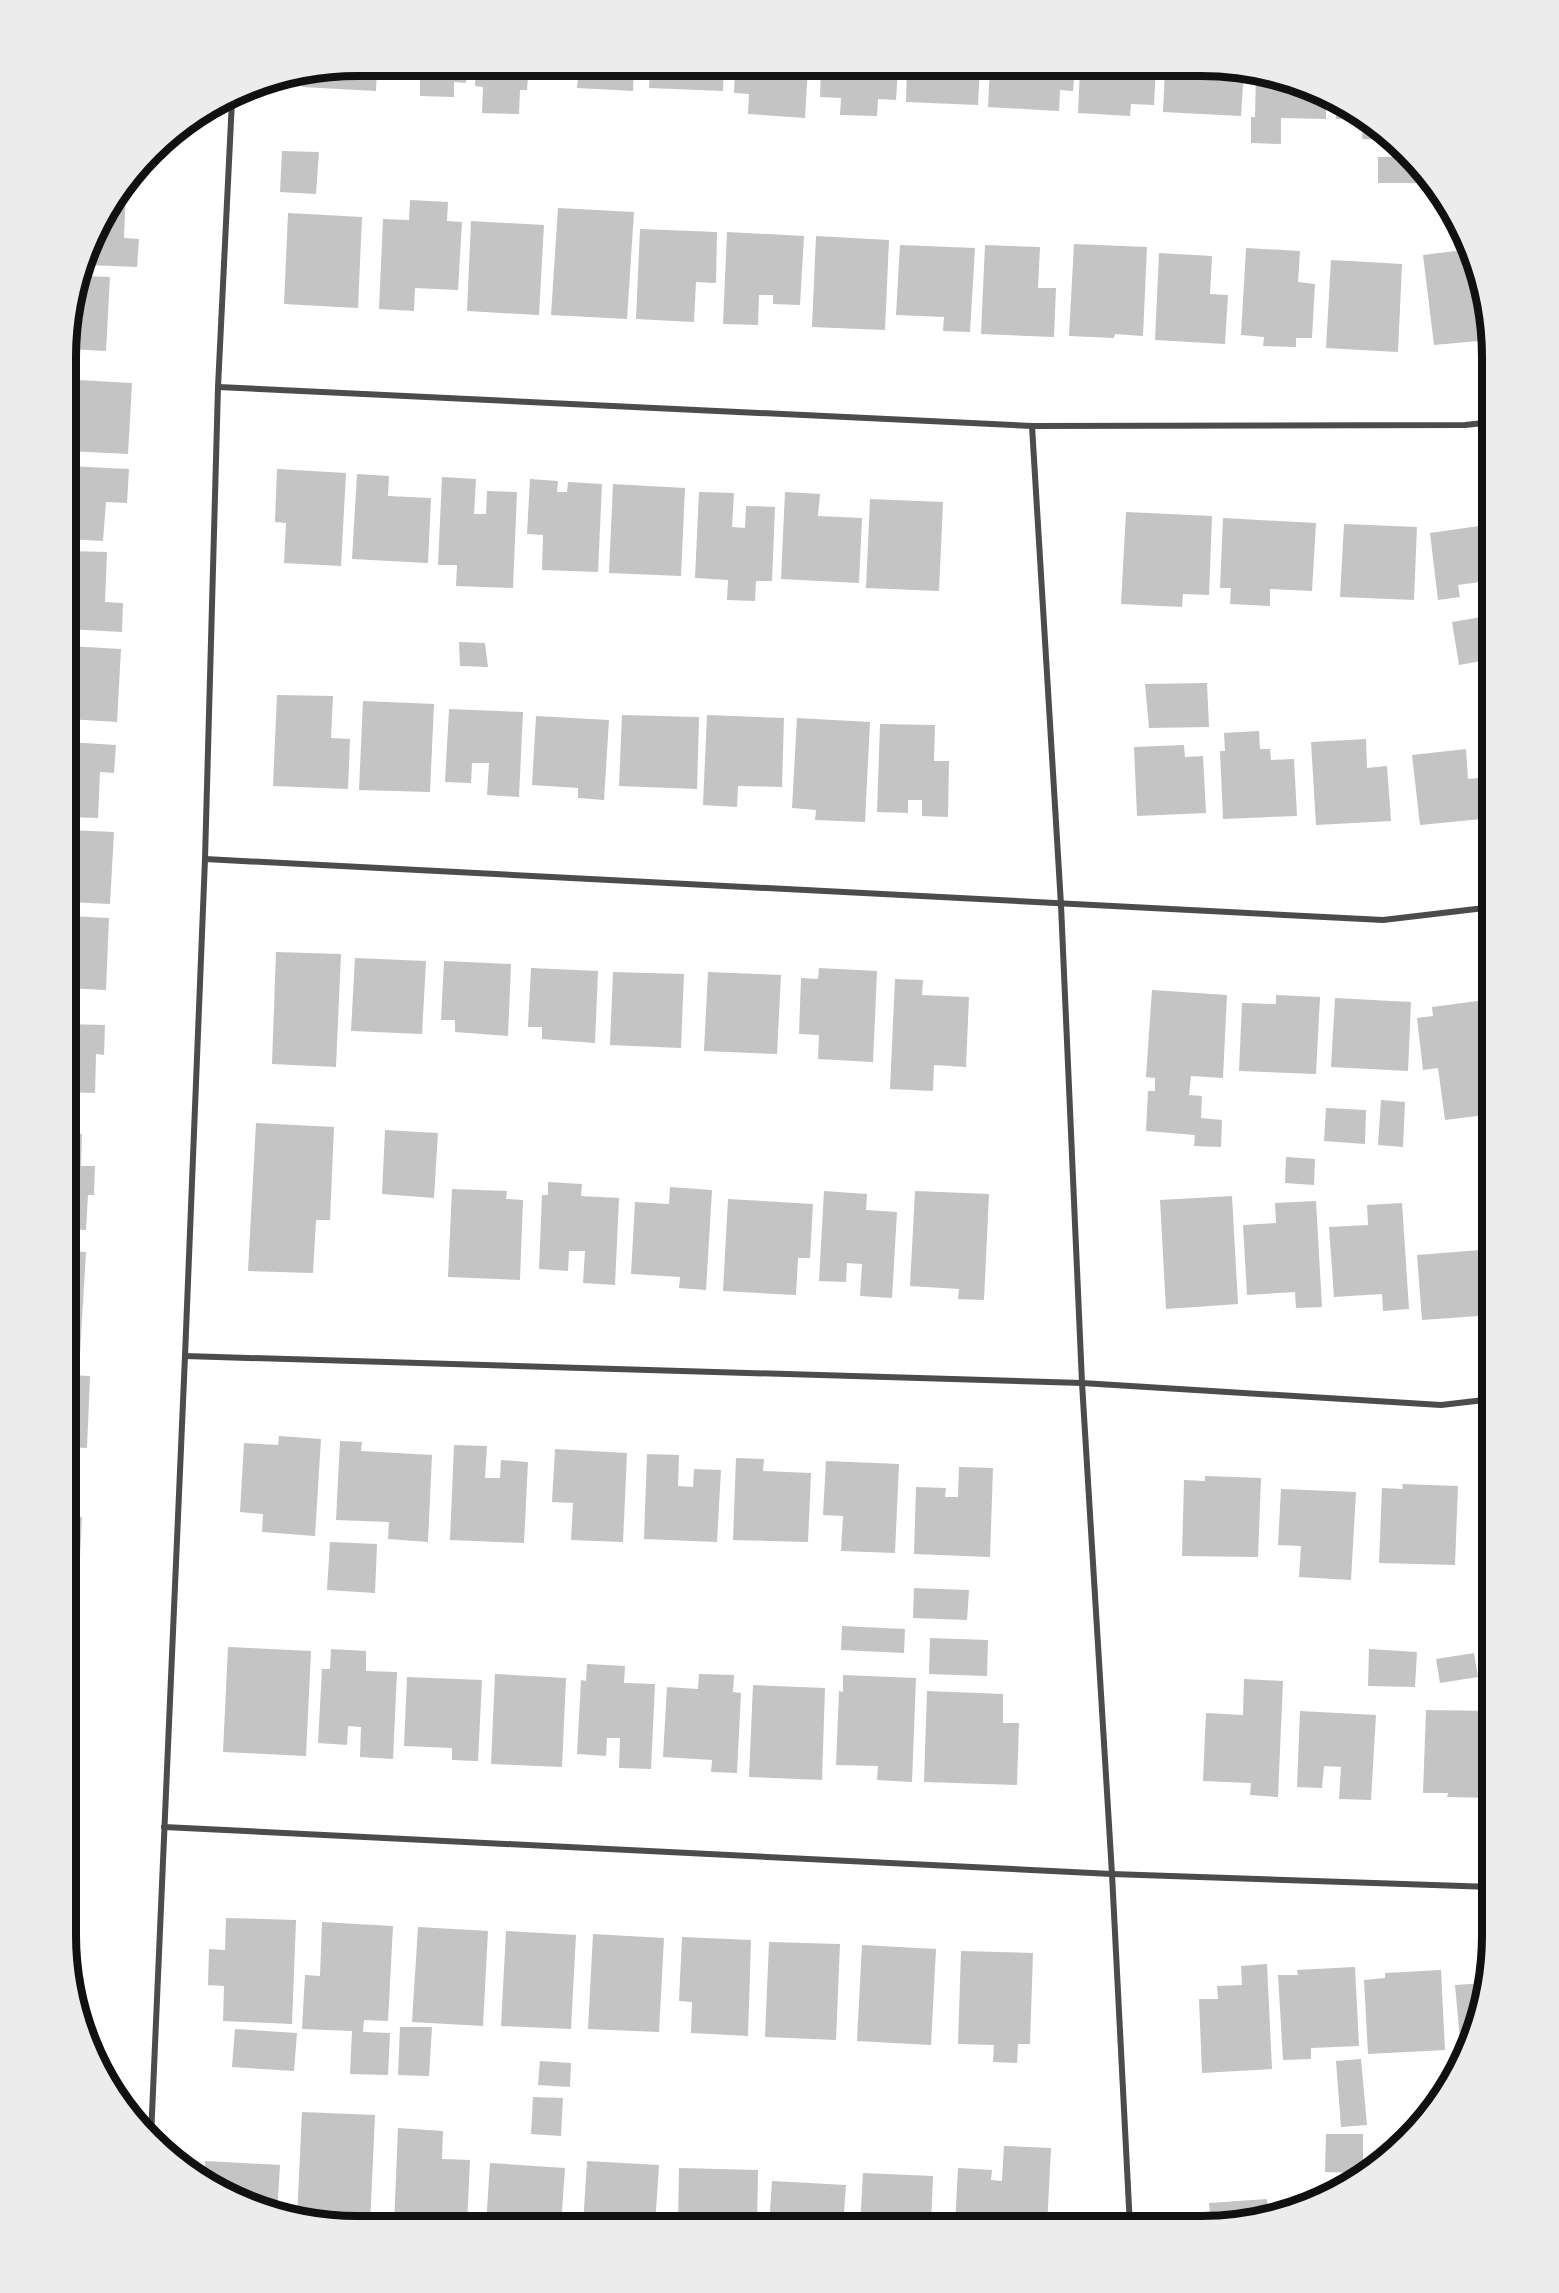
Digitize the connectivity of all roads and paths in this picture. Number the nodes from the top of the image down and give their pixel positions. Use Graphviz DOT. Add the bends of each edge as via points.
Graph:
graph roads {
  1 [pos="232,106"];
  2 [pos="218,387"];
  3 [pos="1482,423"];
  4 [pos="1032,426"];
  5 [pos="205,859"];
  6 [pos="1061,904"];
  7 [pos="1482,908"];
  8 [pos="185,1356"];
  9 [pos="1082,1383"];
  10 [pos="1482,1401"];
  11 [pos="164,1827"];
  12 [pos="1112,1874"];
  13 [pos="1482,1887"];
  14 [pos="151,2126"];
  15 [pos="1129,2216"];
  1 -- 2 [label="street"];
  2 -- 4 [label="street"];
  2 -- 5 [label="street"];
  3 -- 4 [label="street"];
  4 -- 6 [label="street"];
  5 -- 6 [label="street"];
  5 -- 8 [label="street"];
  6 -- 7 [label="street" via="1383,920"];
  6 -- 9 [label="street"];
  8 -- 9 [label="street"];
  8 -- 11 [label="street"];
  9 -- 10 [label="street" via="1441,1405"];
  9 -- 12 [label="street"];
  11 -- 12 [label="street"];
  11 -- 14 [label="street"];
  12 -- 13 [label="street"];
  12 -- 15 [label="street"];
}
